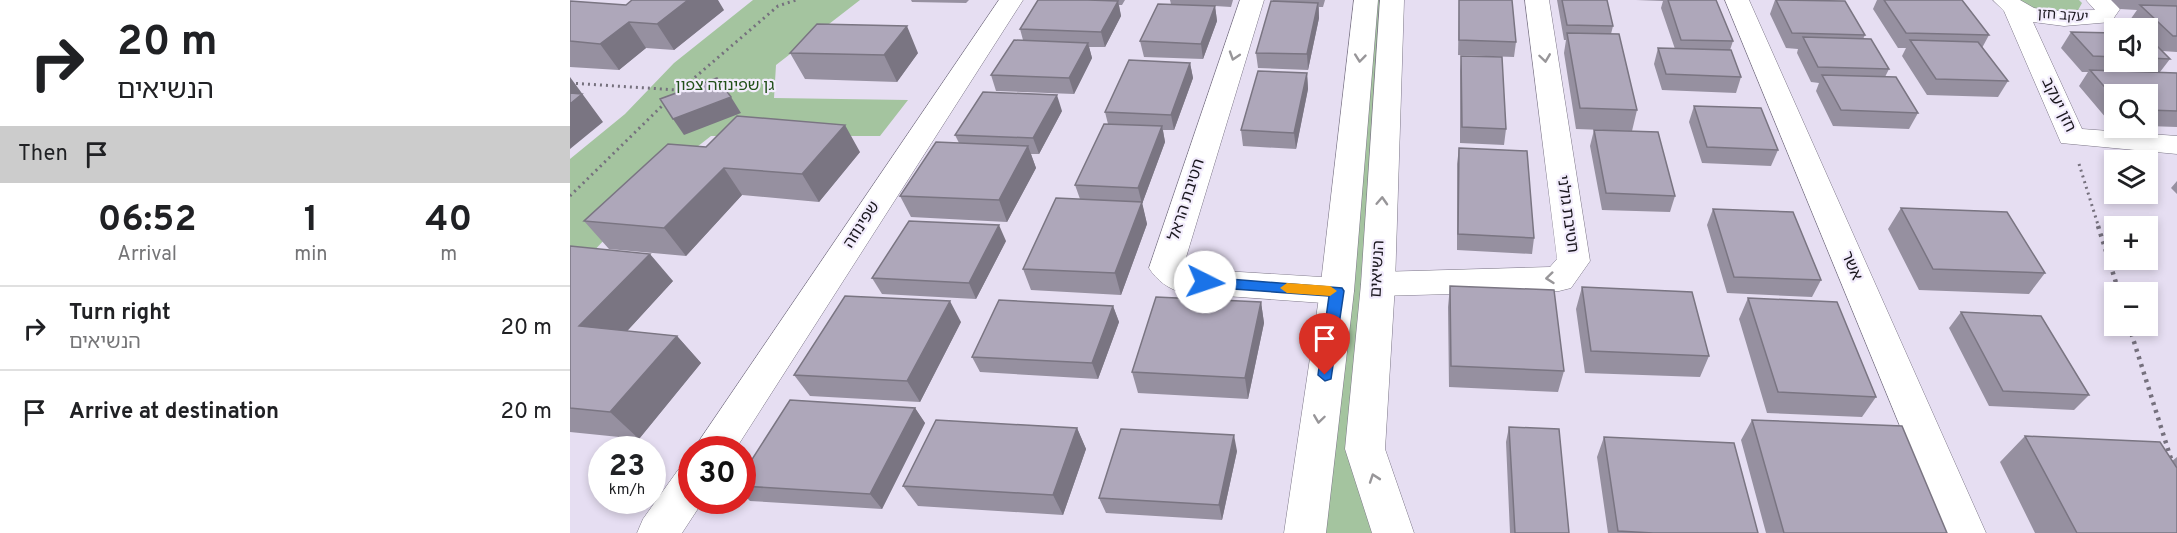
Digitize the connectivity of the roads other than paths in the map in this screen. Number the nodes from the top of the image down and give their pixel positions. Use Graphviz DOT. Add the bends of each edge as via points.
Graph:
graph roads {
  1 [pos="1011,0"];
  2 [pos="1252,0"];
  3 [pos="1366,0"];
  4 [pos="1392,0"];
  5 [pos="1537,0"];
  6 [pos="1737,0"];
  7 [pos="2098,0"];
  8 [pos="2011,5"];
  9 [pos="2177,146"];
  10 [pos="1378,284"];
  11 [pos="1337,291"];
  12 [pos="722,436"];
  13 [pos="678,504"];
  14 [pos="658,533"];
  15 [pos="1305,533"];
  16 [pos="1393,533"];
  17 [pos="1965,533"];
  1 -- 12 [label="street, שפינוזה"];
  2 -- 11 [label="street, חטיבת הראל, one-way" via="1166,268 1183,280"];
  3 -- 11 [label="street, one-way"];
  10 -- 4 [label="street, הנשיאים, one-way"];
  5 -- 10 [label="street, חטיבת גולני, one-way" via="1574,261 1559,279"];
  6 -- 17 [label="street, אשר"];
  7 -- 8 [label="street, יעקב חזן" via="2108,9 2102,17 2048,17"];
  8 -- 9 [label="street, חזן יעקב" via="2071,137"];
  16 -- 10 [label="street, הנשיאים, one-way" via="1365,449"];
  11 -- 15 [label="street, one-way"];
  13 -- 14 [label="street"];
}
